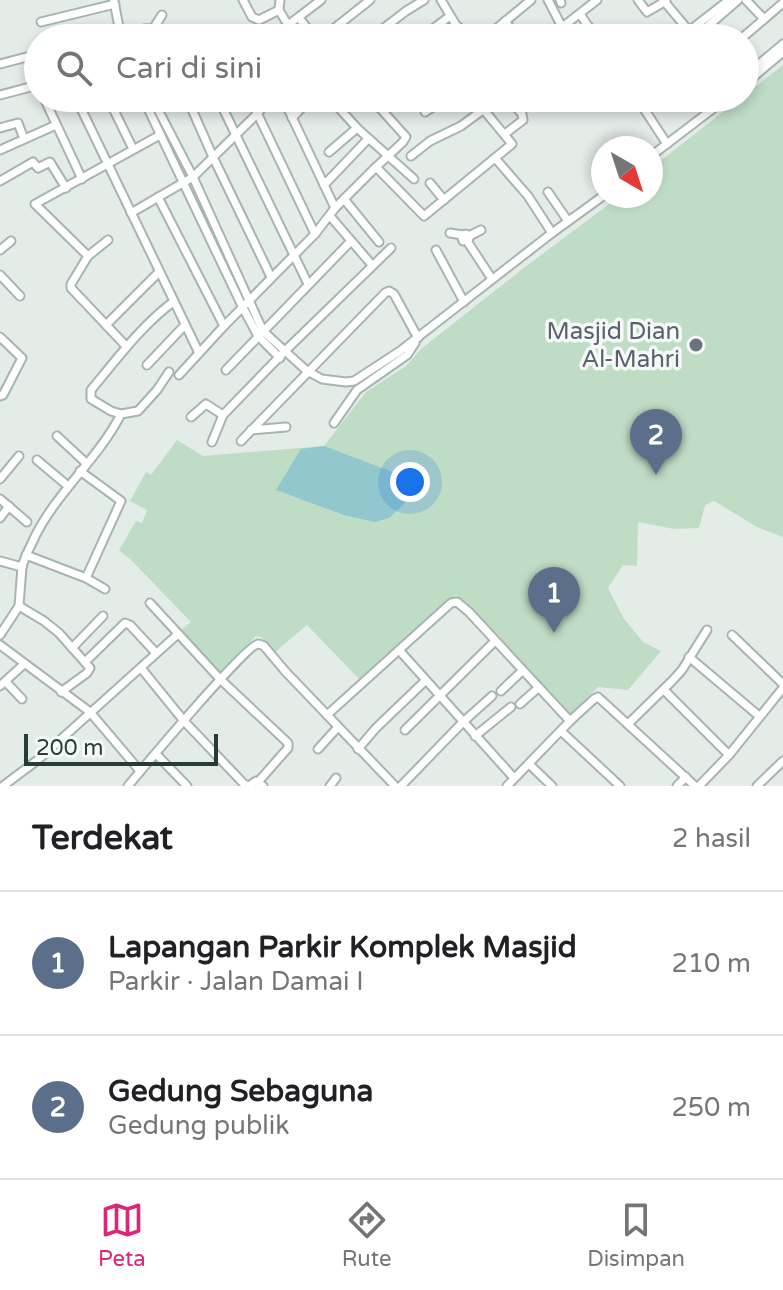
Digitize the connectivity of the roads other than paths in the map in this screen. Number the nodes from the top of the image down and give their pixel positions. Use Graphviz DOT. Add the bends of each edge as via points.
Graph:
graph roads {
  1 [pos="243,0"];
  2 [pos="280,0"];
  3 [pos="321,0"];
  4 [pos="370,0"];
  5 [pos="441,0"];
  6 [pos="531,0"];
  7 [pos="548,0"];
  8 [pos="597,0"];
  9 [pos="638,0"];
  10 [pos="729,0"];
  11 [pos="738,0"];
  12 [pos="746,0"];
  13 [pos="421,1"];
  14 [pos="665,1"];
  15 [pos="114,2"];
  16 [pos="783,3"];
  17 [pos="279,10"];
  18 [pos="580,14"];
  19 [pos="162,15"];
  20 [pos="450,16"];
  21 [pos="299,18"];
  22 [pos="764,19"];
  23 [pos="505,21"];
  24 [pos="41,22"];
  25 [pos="118,24"];
  26 [pos="156,24"];
  27 [pos="287,24"];
  28 [pos="290,24"];
  29 [pos="304,24"];
  30 [pos="340,24"];
  31 [pos="389,24"];
  32 [pos="440,24"];
  33 [pos="458,24"];
  34 [pos="501,24"];
  35 [pos="507,24"];
  36 [pos="560,24"];
  37 [pos="563,24"];
  38 [pos="587,24"];
  39 [pos="683,24"];
  40 [pos="704,24"];
  41 [pos="710,24"];
  42 [pos="758,24"];
  43 [pos="783,44"];
  44 [pos="783,52"];
  45 [pos="24,58"];
  46 [pos="0,64"];
  47 [pos="759,64"];
  48 [pos="759,72"];
  49 [pos="24,89"];
  50 [pos="0,95"];
  51 [pos="50,112"];
  52 [pos="83,112"];
  53 [pos="115,112"];
  54 [pos="149,112"];
  55 [pos="159,112"];
  56 [pos="193,112"];
  57 [pos="225,112"];
  58 [pos="289,112"];
  59 [pos="298,112"];
  60 [pos="343,112"];
  61 [pos="384,112"];
  62 [pos="480,112"];
  63 [pos="487,112"];
  64 [pos="520,112"];
  65 [pos="646,112"];
  66 [pos="709,112"];
  67 [pos="257,114"];
  68 [pos="292,118"];
  69 [pos="56,125"];
  70 [pos="0,128"];
  71 [pos="357,128"];
  72 [pos="505,134"];
  73 [pos="160,135"];
  74 [pos="236,135"];
  75 [pos="24,139"];
  76 [pos="368,139"];
  77 [pos="667,144"];
  78 [pos="663,147"];
  79 [pos="133,149"];
  80 [pos="0,150"];
  81 [pos="329,152"];
  82 [pos="387,156"];
  83 [pos="411,156"];
  84 [pos="213,157"];
  85 [pos="495,158"];
  86 [pos="108,164"];
  87 [pos="376,167"];
  88 [pos="193,177"];
  89 [pos="82,179"];
  90 [pos="414,179"];
  91 [pos="0,181"];
  92 [pos="430,183"];
  93 [pos="183,184"];
  94 [pos="324,185"];
  95 [pos="66,188"];
  96 [pos="548,192"];
  97 [pos="158,197"];
  98 [pos="344,199"];
  99 [pos="444,200"];
  100 [pos="591,205"];
  101 [pos="332,212"];
  102 [pos="131,213"];
  103 [pos="568,221"];
  104 [pos="481,230"];
  105 [pos="450,233"];
  106 [pos="552,233"];
  107 [pos="315,234"];
  108 [pos="466,237"];
  109 [pos="108,240"];
  110 [pos="11,241"];
  111 [pos="351,241"];
  112 [pos="379,242"];
  113 [pos="391,248"];
  114 [pos="0,250"];
  115 [pos="436,250"];
  116 [pos="294,255"];
  117 [pos="88,256"];
  118 [pos="372,265"];
  119 [pos="159,272"];
  120 [pos="1,277"];
  121 [pos="271,277"];
  122 [pos="492,279"];
  123 [pos="308,284"];
  124 [pos="20,296"];
  125 [pos="250,300"];
  126 [pos="173,302"];
  127 [pos="464,302"];
  128 [pos="243,308"];
  129 [pos="106,325"];
  130 [pos="185,325"];
  131 [pos="224,326"];
  132 [pos="260,333"];
  133 [pos="0,337"];
  134 [pos="418,338"];
  135 [pos="126,346"];
  136 [pos="199,353"];
  137 [pos="282,354"];
  138 [pos="147,365"];
  139 [pos="226,370"];
  140 [pos="307,371"];
  141 [pos="169,372"];
  142 [pos="179,375"];
  143 [pos="3,393"];
  144 [pos="121,414"];
  145 [pos="223,415"];
  146 [pos="191,417"];
  147 [pos="334,423"];
  148 [pos="286,427"];
  149 [pos="251,430"];
  150 [pos="57,436"];
  151 [pos="241,441"];
  152 [pos="212,442"];
  153 [pos="19,456"];
  154 [pos="37,460"];
  155 [pos="82,468"];
  156 [pos="0,479"];
  157 [pos="68,486"];
  158 [pos="0,499"];
  159 [pos="9,506"];
  160 [pos="0,518"];
  161 [pos="27,522"];
  162 [pos="26,555"];
  163 [pos="0,561"];
  164 [pos="22,567"];
  165 [pos="86,578"];
  166 [pos="105,589"];
  167 [pos="150,603"];
  168 [pos="19,606"];
  169 [pos="103,616"];
  170 [pos="707,630"];
  171 [pos="178,634"];
  172 [pos="0,635"];
  173 [pos="732,635"];
  174 [pos="495,641"];
  175 [pos="0,645"];
  176 [pos="72,648"];
  177 [pos="399,650"];
  178 [pos="156,653"];
  179 [pos="689,657"];
  180 [pos="85,662"];
  181 [pos="24,664"];
  182 [pos="141,668"];
  183 [pos="522,671"];
  184 [pos="220,679"];
  185 [pos="425,681"];
  186 [pos="2,683"];
  187 [pos="783,686"];
  188 [pos="538,688"];
  189 [pos="664,690"];
  190 [pos="501,691"];
  191 [pos="61,692"];
  192 [pos="439,696"];
  193 [pos="492,696"];
  194 [pos="22,699"];
  195 [pos="90,712"];
  196 [pos="327,715"];
  197 [pos="759,716"];
  198 [pos="184,721"];
  199 [pos="570,721"];
  200 [pos="463,722"];
  201 [pos="628,724"];
  202 [pos="338,727"];
  203 [pos="405,730"];
  204 [pos="561,731"];
  205 [pos="475,736"];
  206 [pos="318,749"];
  207 [pos="358,749"];
  208 [pos="156,754"];
  209 [pos="729,755"];
  210 [pos="783,761"];
  211 [pos="529,764"];
  212 [pos="140,771"];
  213 [pos="686,777"];
  214 [pos="336,778"];
  215 [pos="514,778"];
  216 [pos="260,784"];
  217 [pos="395,785"];
  218 [pos="3,786"];
  219 [pos="128,786"];
  220 [pos="187,786"];
  221 [pos="330,786"];
  222 [pos="507,786"];
  223 [pos="552,786"];
  224 [pos="620,786"];
  225 [pos="677,786"];
  226 [pos="697,786"];
  227 [pos="757,786"];
  1 -- 17 [label="street" via="259,20"];
  2 -- 17 [label="street"];
  3 -- 21 [label="street"];
  4 -- 30 [label="street"];
  5 -- 20 [label="street"];
  6 -- 23 [label="street"];
  7 -- 36 [label="street"];
  8 -- 18 [label="street"];
  9 -- 14 [label="street" via="647,12"];
  10 -- 40 [label="street"];
  11 -- 41 [label="street"];
  12 -- 22 [label="street"];
  13 -- 31 [label="street"];
  14 -- 39 [label="street"];
  15 -- 24 [label="street"];
  15 -- 25 [label="street"];
  16 -- 22 [label="street"];
  17 -- 27 [label="street"];
  18 -- 37 [label="street"];
  18 -- 38 [label="street"];
  19 -- 26 [label="street"];
  20 -- 32 [label="street"];
  20 -- 33 [label="street"];
  21 -- 28 [label="street"];
  21 -- 29 [label="street"];
  22 -- 42 [label="street"];
  23 -- 34 [label="street"];
  23 -- 35 [label="street"];
  43 -- 47 [label="street"];
  44 -- 48 [label="street"];
  45 -- 46 [label="street"];
  49 -- 50 [label="street"];
  51 -- 69 [label="street"];
  52 -- 86 [label="street"];
  53 -- 79 [label="street"];
  54 -- 73 [label="street"];
  55 -- 88 [label="street"];
  56 -- 84 [label="street"];
  57 -- 74 [label="street"];
  58 -- 68 [label="street"];
  59 -- 68 [label="street"];
  60 -- 71 [label="street"];
  61 -- 82 [label="street" via="406,137"];
  62 -- 83 [label="street"];
  63 -- 72 [label="street"];
  64 -- 72 [label="street" via="523,120"];
  65 -- 77 [label="street"];
  66 -- 77 [label="street"];
  67 -- 74 [label="street"];
  67 -- 107 [label="street"];
  68 -- 94 [label="street"];
  69 -- 75 [label="street"];
  69 -- 89 [label="street"];
  70 -- 75 [label="street" via="18,123"];
  71 -- 76 [label="street"];
  71 -- 81 [label="street"];
  72 -- 85 [label="street" via="512,144"];
  73 -- 79 [label="street"];
  73 -- 93 [label="street"];
  74 -- 84 [label="street"];
  74 -- 116 [label="street"];
  75 -- 80 [label="street"];
  76 -- 82 [label="street"];
  76 -- 94 [label="street"];
  77 -- 78 [label="street"];
  79 -- 86 [label="street"];
  82 -- 87 [label="street"];
  82 -- 90 [label="street"];
  84 -- 88 [label="street"];
  84 -- 121 [label="street"];
  85 -- 99 [label="street"];
  85 -- 106 [label="street"];
  86 -- 89 [label="street"];
  86 -- 102 [label="street"];
  87 -- 98 [label="street"];
  87 -- 99 [label="street" via="421,215"];
  88 -- 93 [label="street"];
  88 -- 125 [label="street"];
  89 -- 95 [label="street"];
  91 -- 95 [label="street" via="33,162 38,168 50,162"];
  92 -- 99 [label="street"];
  93 -- 97 [label="street"];
  93 -- 128 [label="street"];
  94 -- 101 [label="street"];
  95 -- 117 [label="street" via="35,204"];
  96 -- 103 [label="street"];
  97 -- 102 [label="street"];
  97 -- 131 [label="street"];
  98 -- 101 [label="street"];
  98 -- 112 [label="street"];
  100 -- 103 [label="street"];
  101 -- 107 [label="street"];
  101 -- 111 [label="street"];
  102 -- 119 [label="street"];
  103 -- 106 [label="street"];
  104 -- 108 [label="street"];
  105 -- 108 [label="street"];
  106 -- 122 [label="street"];
  107 -- 116 [label="street"];
  108 -- 122 [label="street"];
  109 -- 117 [label="street"];
  110 -- 114 [label="street"];
  111 -- 118 [label="street"];
  111 -- 123 [label="street"];
  113 -- 118 [label="street"];
  115 -- 127 [label="street"];
  116 -- 121 [label="street"];
  116 -- 123 [label="street"];
  117 -- 129 [label="street" via="71,288"];
  118 -- 137 [label="street"];
  119 -- 126 [label="street"];
  119 -- 129 [label="street"];
  120 -- 124 [label="street"];
  121 -- 125 [label="street"];
  122 -- 127 [label="street"];
  123 -- 132 [label="street"];
  125 -- 128 [label="street"];
  125 -- 132 [label="street"];
  126 -- 130 [label="street"];
  126 -- 135 [label="street"];
  127 -- 134 [label="street"];
  128 -- 131 [label="street"];
  128 -- 132 [label="street"];
  129 -- 135 [label="street"];
  130 -- 136 [label="street"];
  130 -- 138 [label="street"];
  131 -- 136 [label="street"];
  132 -- 137 [label="street"];
  132 -- 139 [label="street"];
  133 -- 143 [label="street" via="22,358"];
  134 -- 140 [label="street" via="354,381 322,379"];
  134 -- 140 [label="street" via="389,291"];
  134 -- 147 [label="street" via="407,355 357,390"];
  135 -- 144 [label="street" via="90,396"];
  136 -- 142 [label="street"];
  137 -- 140 [label="street"];
  137 -- 145 [label="street"];
  140 -- 149 [label="street"];
  141 -- 144 [label="street" via="138,411"];
  144 -- 155 [label="street"];
  145 -- 146 [label="street" via="206,404"];
  145 -- 152 [label="street"];
  148 -- 149 [label="street"];
  149 -- 151 [label="street"];
  150 -- 155 [label="street"];
  153 -- 156 [label="street"];
  154 -- 157 [label="street"];
  155 -- 157 [label="street"];
  155 -- 165 [label="street" via="121,501"];
  157 -- 162 [label="street"];
  158 -- 159 [label="street"];
  159 -- 160 [label="street"];
  159 -- 161 [label="street"];
  162 -- 164 [label="street"];
  162 -- 165 [label="street"];
  163 -- 164 [label="street"];
  164 -- 168 [label="street"];
  165 -- 166 [label="street"];
  167 -- 171 [label="street"];
  168 -- 172 [label="street"];
  168 -- 176 [label="street"];
  169 -- 176 [label="street"];
  170 -- 179 [label="street"];
  171 -- 178 [label="street"];
  171 -- 184 [label="street"];
  173 -- 187 [label="street"];
  174 -- 177 [label="street" via="457,602"];
  174 -- 183 [label="street"];
  174 -- 192 [label="street"];
  175 -- 181 [label="street"];
  176 -- 180 [label="street"];
  177 -- 185 [label="street"];
  177 -- 196 [label="street"];
  178 -- 180 [label="street" via="125,623"];
  178 -- 182 [label="street"];
  179 -- 189 [label="street"];
  179 -- 197 [label="street"];
  180 -- 191 [label="street" via="89,671"];
  181 -- 186 [label="street"];
  181 -- 191 [label="street"];
  182 -- 195 [label="street"];
  182 -- 198 [label="street"];
  183 -- 188 [label="street"];
  183 -- 190 [label="street"];
  184 -- 196 [label="street" via="260,644"];
  184 -- 198 [label="street"];
  184 -- 216 [label="street" via="288,743"];
  185 -- 192 [label="street"];
  185 -- 207 [label="street"];
  186 -- 194 [label="street"];
  187 -- 197 [label="street"];
  188 -- 199 [label="street"];
  188 -- 205 [label="street"];
  189 -- 201 [label="street"];
  189 -- 209 [label="street"];
  191 -- 195 [label="street"];
  192 -- 200 [label="street"];
  192 -- 203 [label="street"];
  193 -- 200 [label="street"];
  195 -- 212 [label="street"];
  195 -- 218 [label="street"];
  196 -- 202 [label="street"];
  197 -- 209 [label="street"];
  198 -- 208 [label="street"];
  198 -- 216 [label="street" via="244,784"];
  199 -- 201 [label="street" via="598,697"];
  199 -- 204 [label="street"];
  200 -- 205 [label="street"];
  200 -- 217 [label="street"];
  201 -- 213 [label="street"];
  202 -- 206 [label="street"];
  202 -- 207 [label="street"];
  204 -- 211 [label="street"];
  204 -- 224 [label="street"];
  205 -- 215 [label="street"];
  207 -- 217 [label="street"];
  208 -- 212 [label="street"];
  208 -- 220 [label="street"];
  209 -- 226 [label="street"];
  210 -- 227 [label="street"];
  211 -- 215 [label="street"];
  211 -- 223 [label="street"];
  212 -- 219 [label="street"];
  213 -- 225 [label="street"];
  213 -- 226 [label="street"];
  214 -- 221 [label="street"];
  215 -- 222 [label="street"];
}
